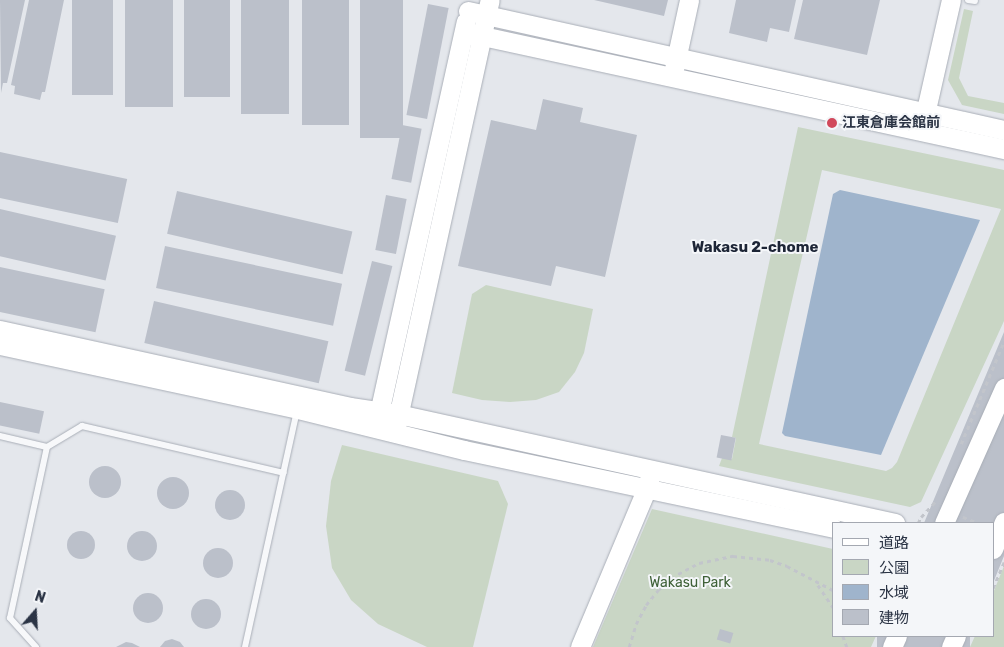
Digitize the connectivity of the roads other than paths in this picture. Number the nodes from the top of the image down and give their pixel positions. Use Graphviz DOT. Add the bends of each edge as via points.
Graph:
graph roads {
  1 [pos="689,0"];
  2 [pos="950,0"];
  3 [pos="470,6"];
  4 [pos="489,8"];
  5 [pos="473,34"];
  6 [pos="677,57"];
  7 [pos="672,78"];
  8 [pos="926,112"];
  9 [pos="1004,130"];
  10 [pos="921,132"];
  11 [pos="1004,149"];
  12 [pos="0,330"];
  13 [pos="0,345"];
  14 [pos="1004,388"];
  15 [pos="298,409"];
  16 [pos="398,414"];
  17 [pos="378,419"];
  18 [pos="394,434"];
  19 [pos="0,436"];
  20 [pos="47,447"];
  21 [pos="284,472"];
  22 [pos="649,479"];
  23 [pos="889,522"];
  24 [pos="944,522"];
  25 [pos="1004,522"];
  26 [pos="832,528"];
  27 [pos="994,547"];
  28 [pos="36,647"];
  29 [pos="245,647"];
  30 [pos="580,647"];
  1 -- 6 [label="street"];
  2 -- 8 [label="street"];
  3 -- 4 [label="street"];
  3 -- 5 [label="street"];
  4 -- 5 [label="street"];
  4 -- 6 [label="street"];
  5 -- 7 [label="street"];
  5 -- 16 [label="street"];
  5 -- 17 [label="street"];
  6 -- 7 [label="street"];
  6 -- 8 [label="street"];
  7 -- 10 [label="street"];
  8 -- 9 [label="street"];
  8 -- 10 [label="street"];
  10 -- 11 [label="street"];
  12 -- 17 [label="street" via="350,407"];
  13 -- 15 [label="street"];
  14 -- 24 [label="street"];
  15 -- 17 [label="street"];
  15 -- 21 [label="lane"];
  16 -- 17 [label="street"];
  16 -- 18 [label="street"];
  16 -- 22 [label="street"];
  17 -- 18 [label="street"];
  18 -- 22 [label="street"];
  19 -- 20 [label="lane"];
  20 -- 21 [label="lane" via="82,426"];
  20 -- 28 [label="lane" via="10,618"];
  21 -- 29 [label="lane"];
  22 -- 23 [label="street"];
  22 -- 26 [label="street"];
  22 -- 30 [label="street"];
  25 -- 27 [label="street"];
}
